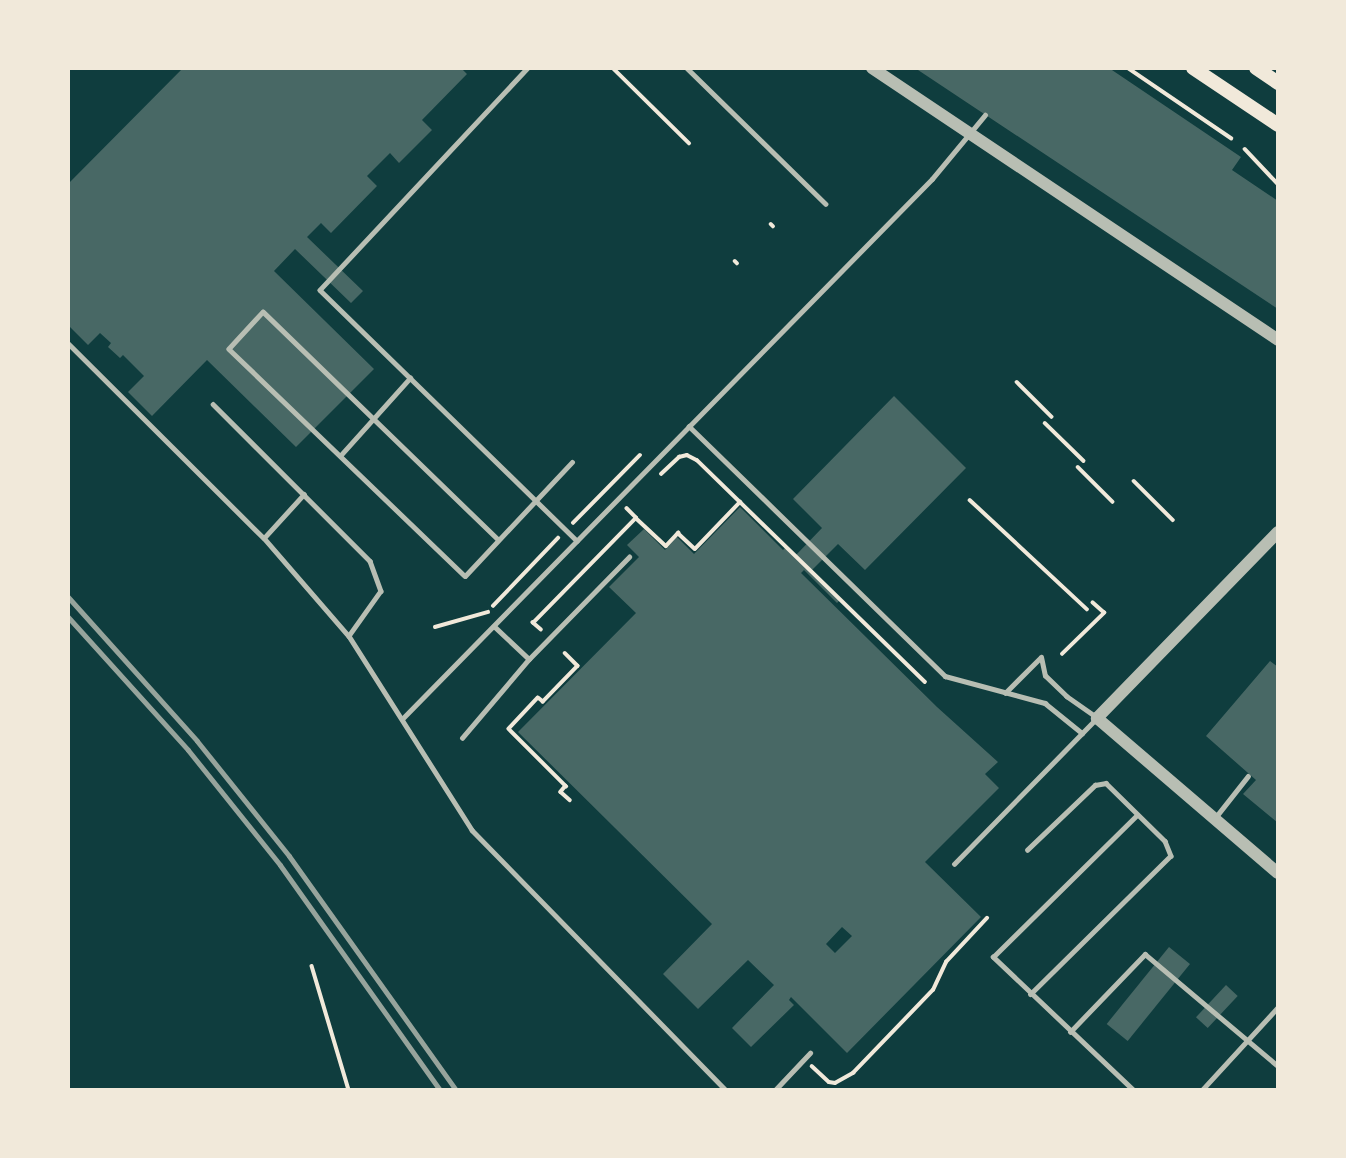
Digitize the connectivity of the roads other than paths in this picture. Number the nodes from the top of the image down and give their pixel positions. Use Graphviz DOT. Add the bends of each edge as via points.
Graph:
graph roads {
  1 [pos="528,68"];
  2 [pos="687,68"];
  3 [pos="872,68"];
  4 [pos="1193,68"];
  5 [pos="1256,68"];
  6 [pos="1278,83"];
  7 [pos="985,114"];
  8 [pos="1278,125"];
  9 [pos="970,134"];
  10 [pos="826,204"];
  11 [pos="1278,340"];
  12 [pos="68,343"];
  13 [pos="410,378"];
  14 [pos="213,404"];
  15 [pos="373,419"];
  16 [pos="689,426"];
  17 [pos="340,456"];
  18 [pos="572,462"];
  19 [pos="304,494"];
  20 [pos="535,500"];
  21 [pos="1278,532"];
  22 [pos="264,538"];
  23 [pos="498,540"];
  24 [pos="577,541"];
  25 [pos="629,557"];
  26 [pos="494,626"];
  27 [pos="348,636"];
  28 [pos="529,659"];
  29 [pos="1005,693"];
  30 [pos="403,718"];
  31 [pos="1097,718"];
  32 [pos="1082,733"];
  33 [pos="462,738"];
  34 [pos="1248,776"];
  35 [pos="1138,815"];
  36 [pos="1215,819"];
  37 [pos="1027,850"];
  38 [pos="954,864"];
  39 [pos="1278,873"];
  40 [pos="1031,993"];
  41 [pos="1278,1007"];
  42 [pos="1070,1032"];
  43 [pos="1249,1039"];
  44 [pos="810,1053"];
  45 [pos="1278,1066"];
  46 [pos="726,1090"];
  47 [pos="775,1090"];
  48 [pos="1133,1090"];
  49 [pos="1202,1090"];
  1 -- 13 [label="lane" via="320,290"];
  2 -- 10 [label="lane"];
  3 -- 9 [label="street"];
  4 -- 8 [label="main road"];
  5 -- 6 [label="main road"];
  7 -- 9 [label="lane"];
  9 -- 11 [label="street"];
  9 -- 16 [label="lane" via="939,172"];
  12 -- 22 [label="lane"];
  13 -- 15 [label="lane"];
  13 -- 20 [label="lane"];
  14 -- 19 [label="lane"];
  15 -- 17 [label="lane"];
  15 -- 17 [label="lane" via="263,312 229,349"];
  15 -- 23 [label="lane"];
  16 -- 24 [label="lane"];
  16 -- 29 [label="lane" via="945,676"];
  17 -- 23 [label="lane" via="465,576"];
  18 -- 20 [label="lane"];
  19 -- 22 [label="lane"];
  19 -- 27 [label="lane" via="370,561 381,591"];
  20 -- 23 [label="lane"];
  20 -- 24 [label="lane"];
  21 -- 31 [label="street"];
  22 -- 27 [label="lane"];
  24 -- 26 [label="lane"];
  25 -- 28 [label="lane"];
  26 -- 28 [label="lane"];
  26 -- 30 [label="lane"];
  27 -- 30 [label="lane"];
  28 -- 33 [label="lane"];
  29 -- 31 [label="lane" via="1041,657 1041,668 1051,682"];
  29 -- 32 [label="lane" via="1045,704"];
  30 -- 46 [label="lane" via="472,830"];
  31 -- 32 [label="lane"];
  31 -- 36 [label="street"];
  32 -- 38 [label="lane"];
  34 -- 36 [label="lane"];
  35 -- 37 [label="lane" via="1106,783 1095,785"];
  35 -- 40 [label="lane" via="1165,841 1171,856"];
  35 -- 40 [label="lane" via="993,957"];
  36 -- 39 [label="street"];
  40 -- 42 [label="lane"];
  41 -- 43 [label="lane"];
  42 -- 43 [label="lane" via="1145,954"];
  42 -- 48 [label="lane"];
  43 -- 45 [label="lane"];
  43 -- 49 [label="lane"];
  44 -- 47 [label="lane"];
}
